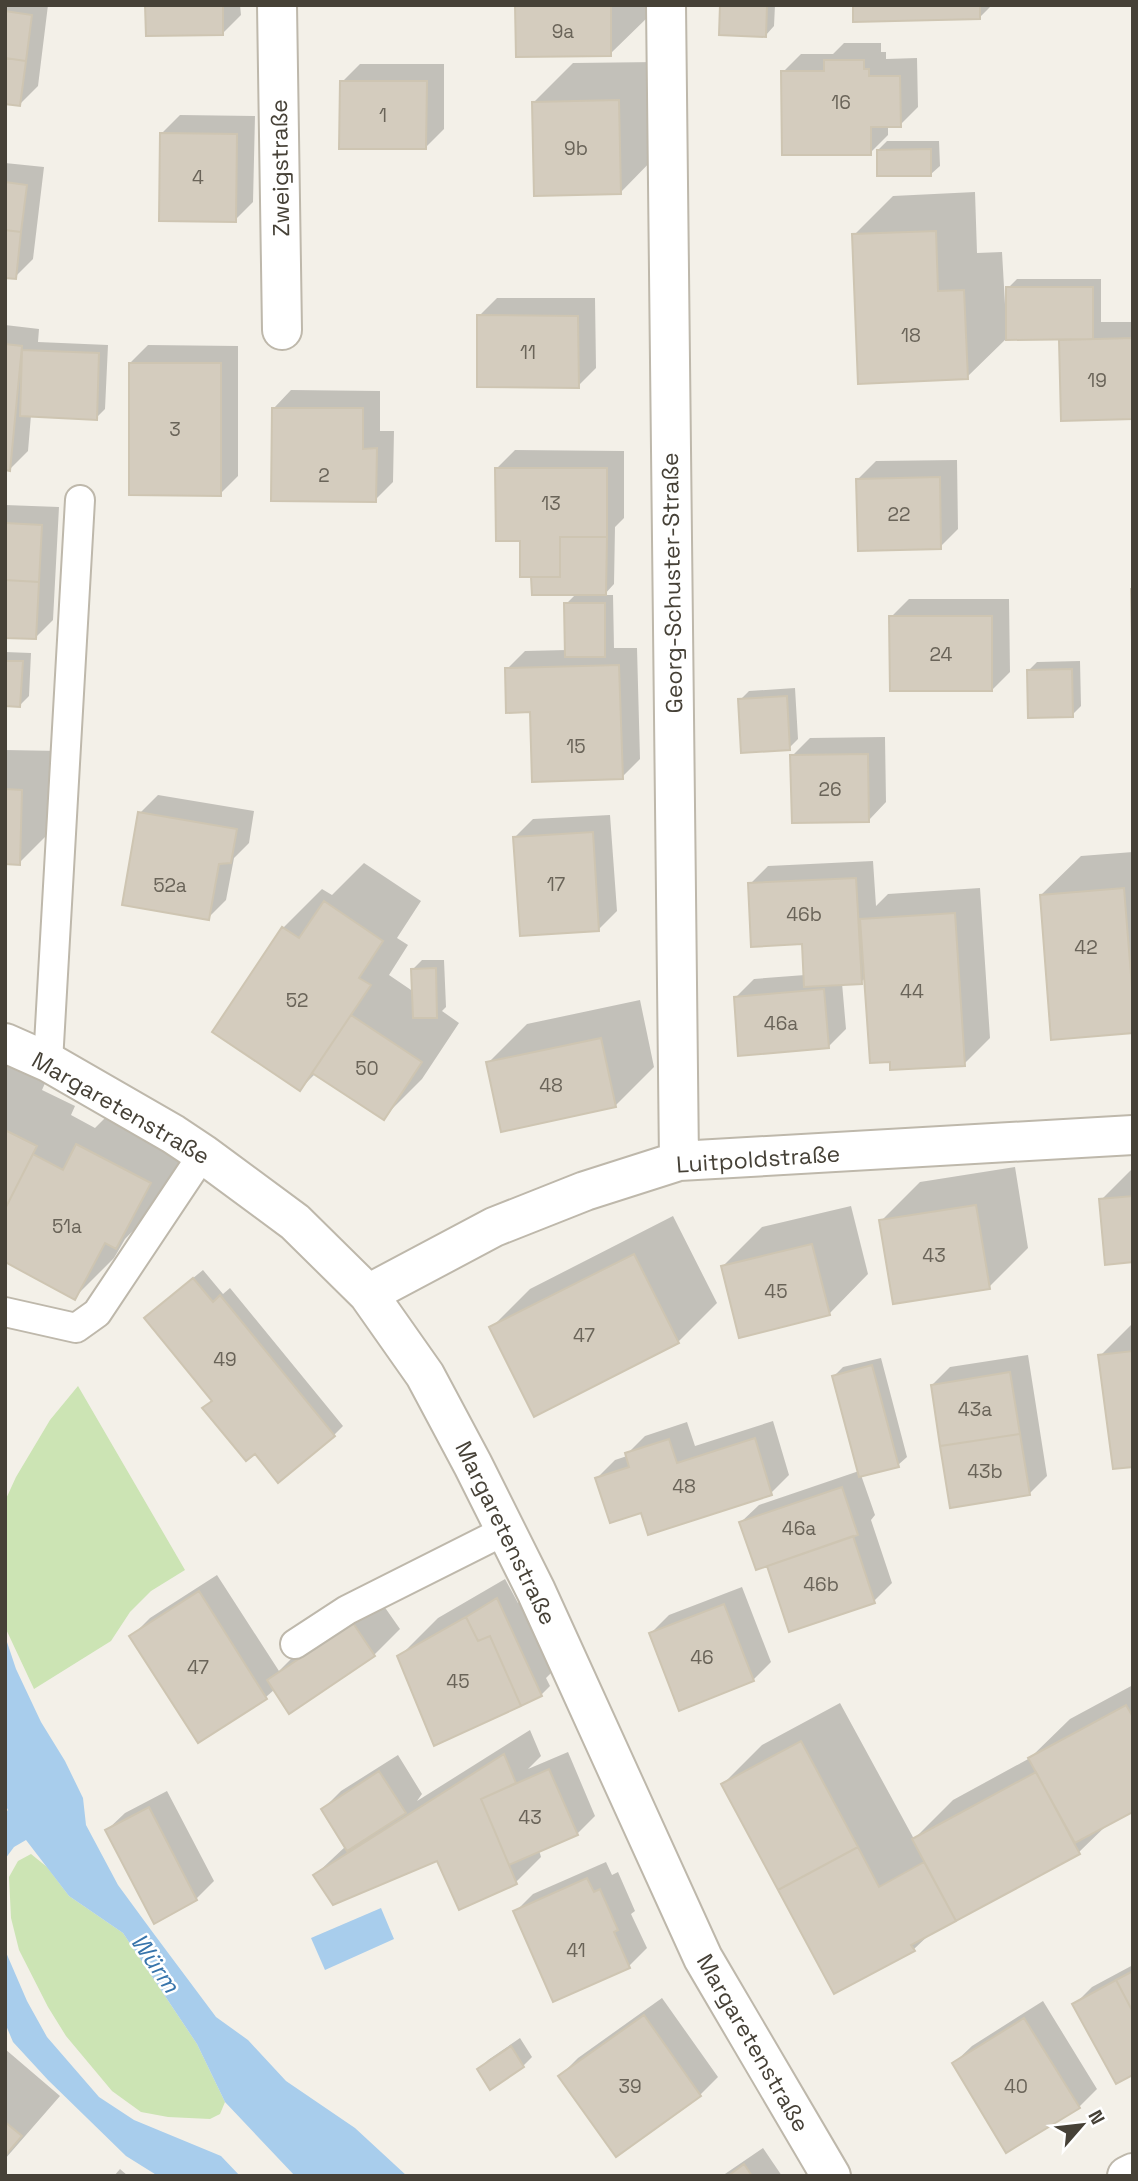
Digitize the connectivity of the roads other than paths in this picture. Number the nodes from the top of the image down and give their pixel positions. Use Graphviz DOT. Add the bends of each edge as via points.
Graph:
graph roads {
  1 [pos="277,5"];
  2 [pos="666,5"];
  3 [pos="282,330"];
  4 [pos="80,500"];
  5 [pos="5,1043"];
  6 [pos="48,1062"];
  7 [pos="1133,1135"];
  8 [pos="203,1154"];
  9 [pos="679,1161"];
  10 [pos="368,1294"];
  11 [pos="5,1312"];
  12 [pos="506,1530"];
  13 [pos="295,1644"];
  14 [pos="1133,2173"];
  15 [pos="831,2176"];
  16 [pos="1128,2176"];
  1 -- 3 [label="street, Zweigstraße"];
  2 -- 9 [label="street, Georg-Schuster-Straße"];
  4 -- 6 [label="lane"];
  5 -- 6 [label="street, Margaretenstraße"];
  6 -- 8 [label="street, Margaretenstraße"];
  7 -- 9 [label="street, Luitpoldstraße"];
  8 -- 10 [label="street, Margaretenstraße" via="295,1223"];
  8 -- 11 [label="lane" via="97,1313 76,1328"];
  9 -- 10 [label="street, Luitpoldstraße" via="494,1227"];
  10 -- 12 [label="street, Margaretenstraße" via="425,1375"];
  12 -- 13 [label="lane" via="347,1610"];
  12 -- 15 [label="street, Margaretenstraße" via="702,1958"];
  14 -- 16 [label="street"];
}
